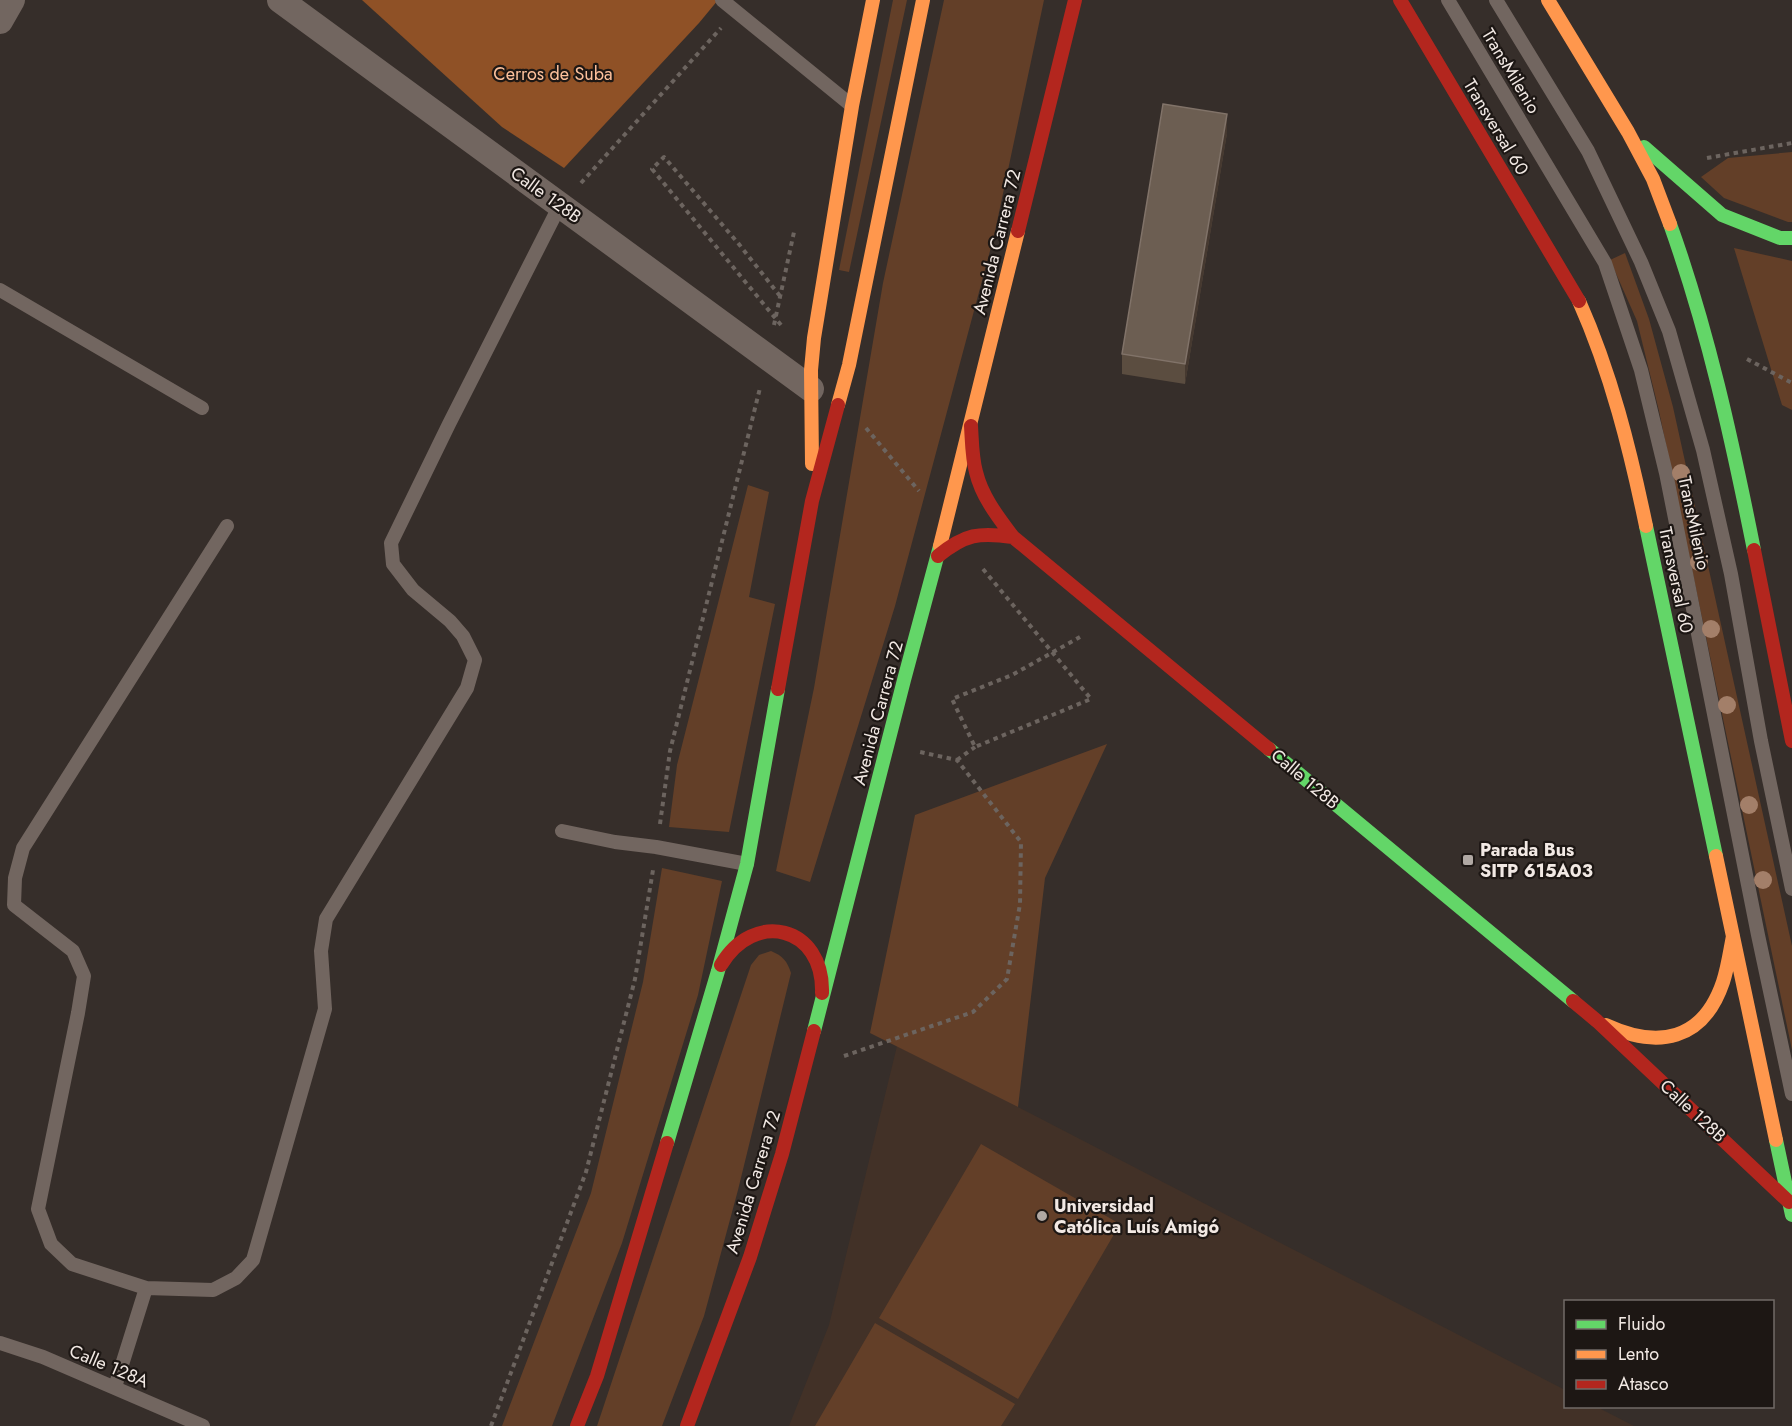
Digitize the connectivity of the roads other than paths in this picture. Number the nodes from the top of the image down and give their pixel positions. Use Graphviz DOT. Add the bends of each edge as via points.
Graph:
graph roads {
  1 [pos="12,0"];
  2 [pos="280,0"];
  3 [pos="722,0"];
  4 [pos="873,0"];
  5 [pos="923,0"];
  6 [pos="1075,0"];
  7 [pos="1400,0"];
  8 [pos="1448,0"];
  9 [pos="1496,0"];
  10 [pos="1548,0"];
  11 [pos="0,21"];
  12 [pos="852,106"];
  13 [pos="1628,132"];
  14 [pos="560,206"];
  15 [pos="1792,238"];
  16 [pos="0,290"];
  17 [pos="811,389"];
  18 [pos="202,408"];
  19 [pos="971,424"];
  20 [pos="812,501"];
  21 [pos="227,526"];
  22 [pos="1013,537"];
  23 [pos="938,556"];
  24 [pos="1792,741"];
  25 [pos="562,831"];
  26 [pos="747,864"];
  27 [pos="1792,888"];
  28 [pos="1734,936"];
  29 [pos="718,971"];
  30 [pos="822,1000"];
  31 [pos="1597,1021"];
  32 [pos="1792,1094"];
  33 [pos="1791,1208"];
  34 [pos="146,1288"];
  35 [pos="0,1343"];
  36 [pos="115,1387"];
  37 [pos="203,1426"];
  38 [pos="577,1426"];
  39 [pos="687,1426"];
  1 -- 11 [label="street"];
  2 -- 14 [label="street, Calle 128B"];
  3 -- 12 [label="lane"];
  4 -- 12 [label="main road"];
  5 -- 20 [label="main road" via="849,365"];
  6 -- 19 [label="main road, Avenida Carrera 72"];
  7 -- 28 [label="main road, Transversal 60" via="1578,298 1597,341 1635,474"];
  8 -- 32 [label="lane, TransMilenio" via="1605,263 1641,370 1666,473"];
  9 -- 27 [label="lane, TransMilenio" via="1588,151 1669,331 1703,450 1731,574"];
  10 -- 13 [label="main road"];
  12 -- 17 [label="main road" via="814,338"];
  13 -- 15 [label="main road" via="1722,214 1780,238"];
  13 -- 24 [label="main road" via="1653,180 1701,321 1732,447"];
  14 -- 17 [label="street, Calle 128B"];
  14 -- 34 [label="lane" via="391,543 393,564 413,590 464,636 474,660 467,688 326,920 321,951 325,1009 253,1260 236,1278 213,1290"];
  16 -- 18 [label="lane"];
  17 -- 20 [label="main road"];
  19 -- 22 [label="main road, Calle 128B" via="980,484"];
  19 -- 23 [label="main road, Avenida Carrera 72"];
  20 -- 26 [label="main road"];
  21 -- 34 [label="lane" via="23,848 15,878 14,905 73,951 84,976 38,1209 51,1244 72,1264"];
  22 -- 23 [label="main road" via="967,535"];
  22 -- 31 [label="main road, Calle 128B"];
  23 -- 30 [label="main road, Avenida Carrera 72"];
  25 -- 26 [label="lane"];
  26 -- 29 [label="main road"];
  28 -- 31 [label="main road, Calle 128B" via="1717,996 1700,1021 1688,1029 1675,1036 1652,1038"];
  28 -- 33 [label="main road, Transversal 60"];
  29 -- 30 [label="main road" via="738,942 756,933 775,931 794,937 810,949 820,966"];
  29 -- 38 [label="main road" via="597,1376"];
  30 -- 39 [label="main road, Avenida Carrera 72" via="782,1154 750,1257"];
  31 -- 33 [label="main road, Calle 128B"];
  34 -- 36 [label="lane"];
  35 -- 36 [label="lane, Calle 128A"];
  36 -- 37 [label="lane, Calle 128A"];
}
